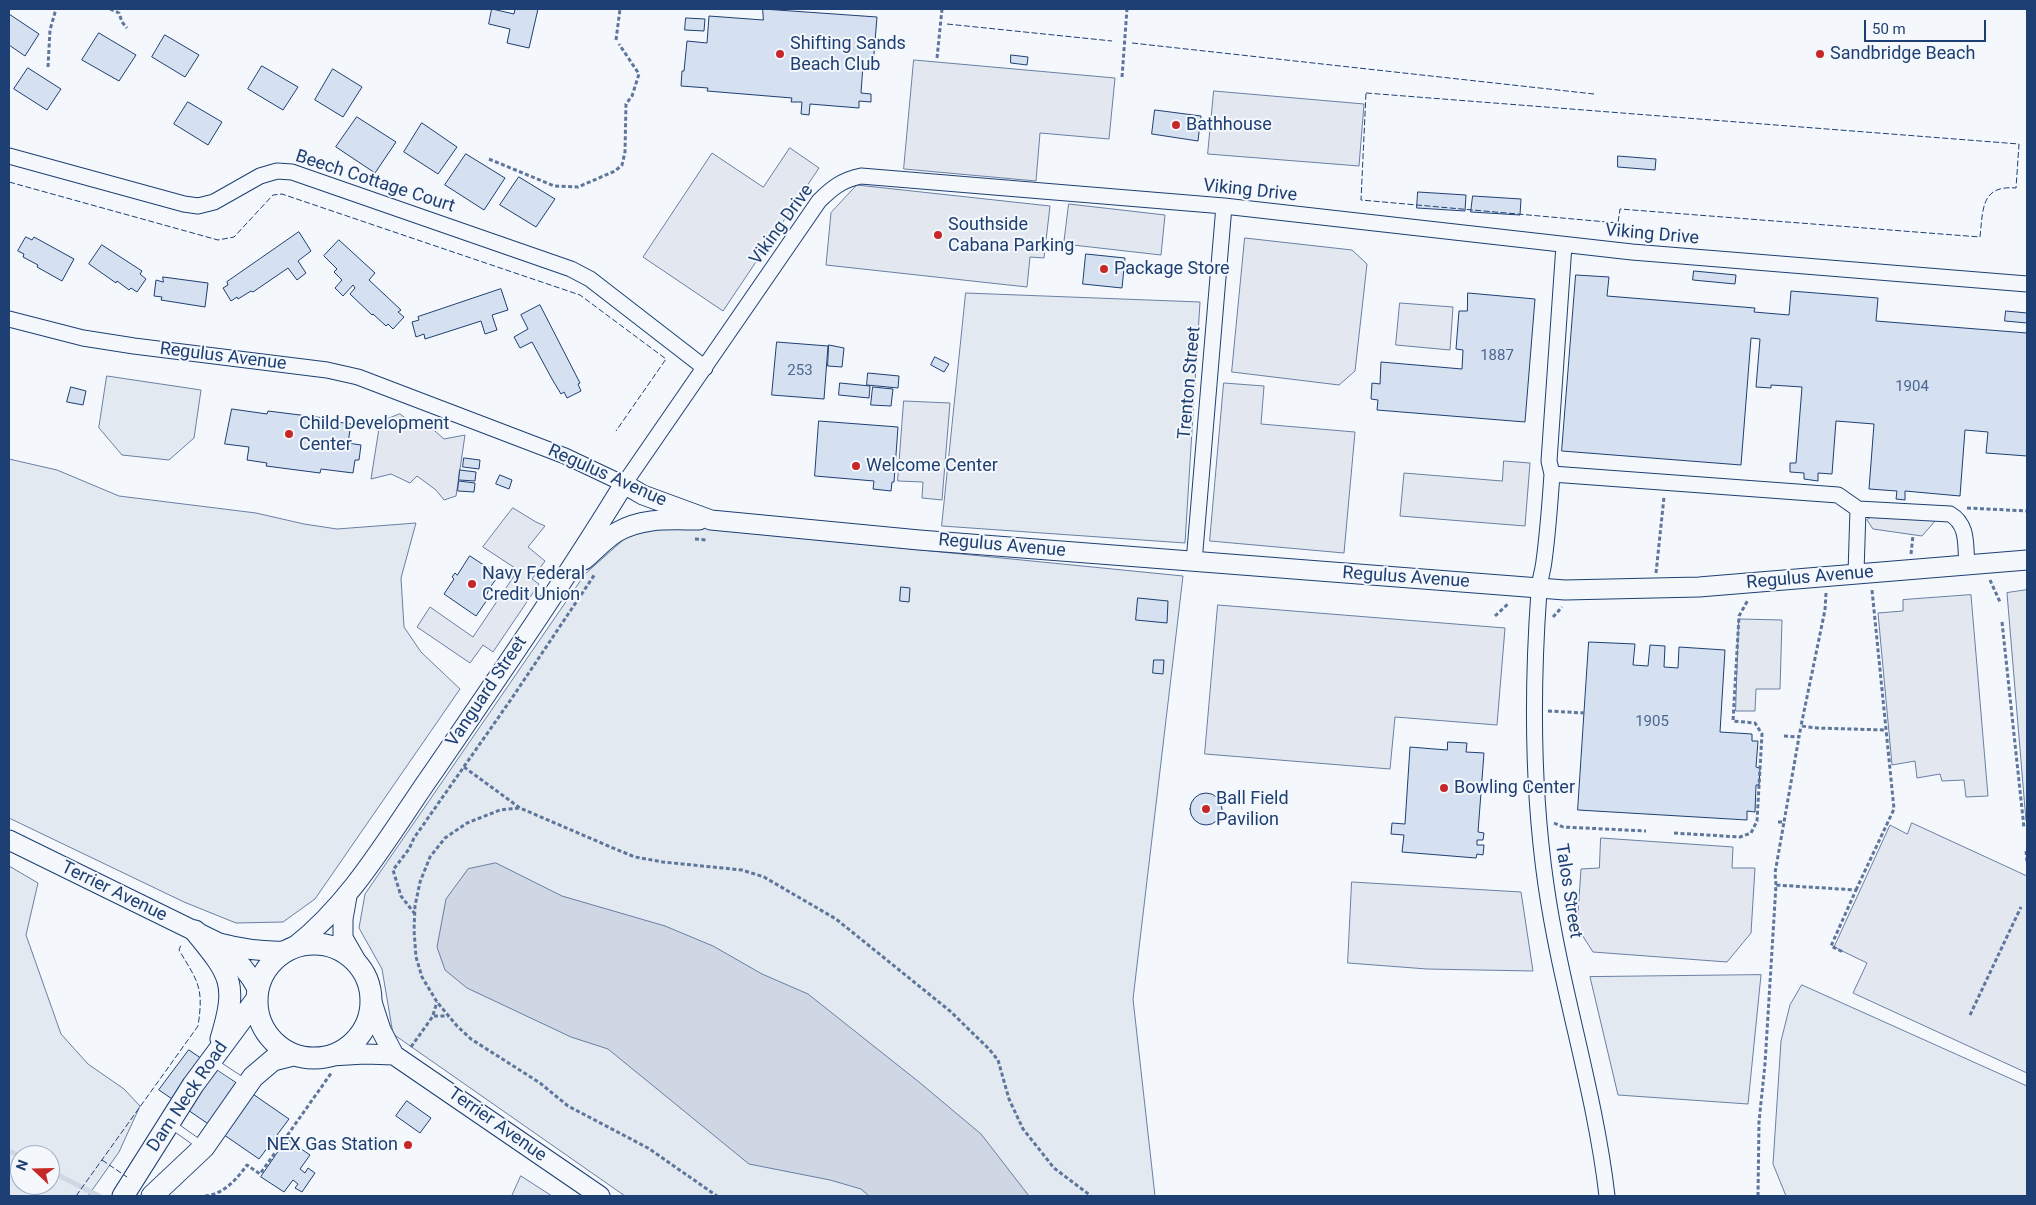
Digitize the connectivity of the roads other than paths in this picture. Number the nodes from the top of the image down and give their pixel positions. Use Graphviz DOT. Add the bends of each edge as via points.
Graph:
graph roads {
  1 [pos="9,156"];
  2 [pos="1224,206"];
  3 [pos="1564,245"];
  4 [pos="2027,284"];
  5 [pos="9,319"];
  6 [pos="705,368"];
  7 [pos="1552,474"];
  8 [pos="624,484"];
  9 [pos="1858,509"];
  10 [pos="711,520"];
  11 [pos="2027,560"];
  12 [pos="1194,562"];
  13 [pos="1966,565"];
  14 [pos="567,574"];
  15 [pos="1864,579"];
  16 [pos="1539,588"];
  17 [pos="9,840"];
  18 [pos="347,896"];
  19 [pos="195,931"];
  20 [pos="219,943"];
  21 [pos="290,949"];
  22 [pos="359,966"];
  23 [pos="257,995"];
  24 [pos="371,999"];
  25 [pos="401,1053"];
  26 [pos="214,1055"];
  27 [pos="293,1055"];
  28 [pos="335,1061"];
  29 [pos="247,1085"];
  30 [pos="169,1123"];
  31 [pos="204,1147"];
  32 [pos="125,1194"];
  33 [pos="152,1196"];
  34 [pos="600,1196"];
  35 [pos="1607,1196"];
  1 -- 6 [label="street, Beech Cottage Court" via="198,206 214,202 260,176 277,171 292,172 571,268 590,279"];
  2 -- 3 [label="street, Viking Drive"];
  2 -- 6 [label="street, Viking Drive" via="861,176 847,178 819,201"];
  2 -- 12 [label="street, Trenton Street"];
  3 -- 4 [label="street, Viking Drive"];
  3 -- 7 [label="street, Talos Street" via="1549,461"];
  5 -- 8 [label="street, Regulus Avenue" via="83,338 144,348 358,376 565,456"];
  6 -- 8 [label="street, Viking Drive"];
  7 -- 9 [label="street" via="1838,496"];
  7 -- 16 [label="street, Talos Street"];
  8 -- 10 [label="street, Regulus Avenue" via="644,495"];
  8 -- 14 [label="street, Vanguard Street"];
  9 -- 13 [label="street" via="1950,514 1958,518 1964,528"];
  9 -- 15 [label="street"];
  10 -- 12 [label="street, Regulus Avenue"];
  10 -- 14 [label="street" via="653,520 632,525 616,533"];
  11 -- 13 [label="street, Regulus Avenue"];
  12 -- 16 [label="street, Regulus Avenue"];
  13 -- 15 [label="street, Regulus Avenue"];
  14 -- 18 [label="street, Vanguard Street"];
  15 -- 16 [label="street, Regulus Avenue" via="1655,589"];
  16 -- 35 [label="street, Talos Street" via="1536,788 1541,844 1552,920 1596,1122"];
  17 -- 19 [label="street, Terrier Avenue"];
  18 -- 21 [label="street, Vanguard Street" via="313,932"];
  18 -- 22 [label="street, Vanguard Street" via="343,938"];
  19 -- 20 [label="street, Terrier Avenue"];
  19 -- 26 [label="main road" via="223,966 230,987 229,1011"];
  20 -- 21 [label="street, Terrier Avenue" via="265,952"];
  20 -- 23 [label="street, Terrier Avenue" via="249,974"];
  21 -- 22 [label="main road" via="311,944 329,946 346,953"];
  21 -- 23 [label="main road" via="273,961 263,974"];
  22 -- 24 [label="main road" via="368,981"];
  23 -- 26 [label="main road, Dam Neck Road"];
  23 -- 27 [label="main road" via="259,1018 266,1034"];
  24 -- 25 [label="street, Terrier Avenue" via="381,1030"];
  24 -- 28 [label="main road" via="369,1018 361,1035"];
  25 -- 28 [label="street" via="366,1054"];
  25 -- 34 [label="street, Terrier Avenue"];
  26 -- 29 [label="lane"];
  26 -- 30 [label="main road, Dam Neck Road"];
  27 -- 28 [label="main road"];
  27 -- 29 [label="main road, Dam Neck Road" via="273,1060"];
  29 -- 31 [label="main road, Dam Neck Road"];
  30 -- 31 [label="lane"];
  30 -- 32 [label="main road, Dam Neck Road"];
  31 -- 33 [label="main road, Dam Neck Road"];
}
